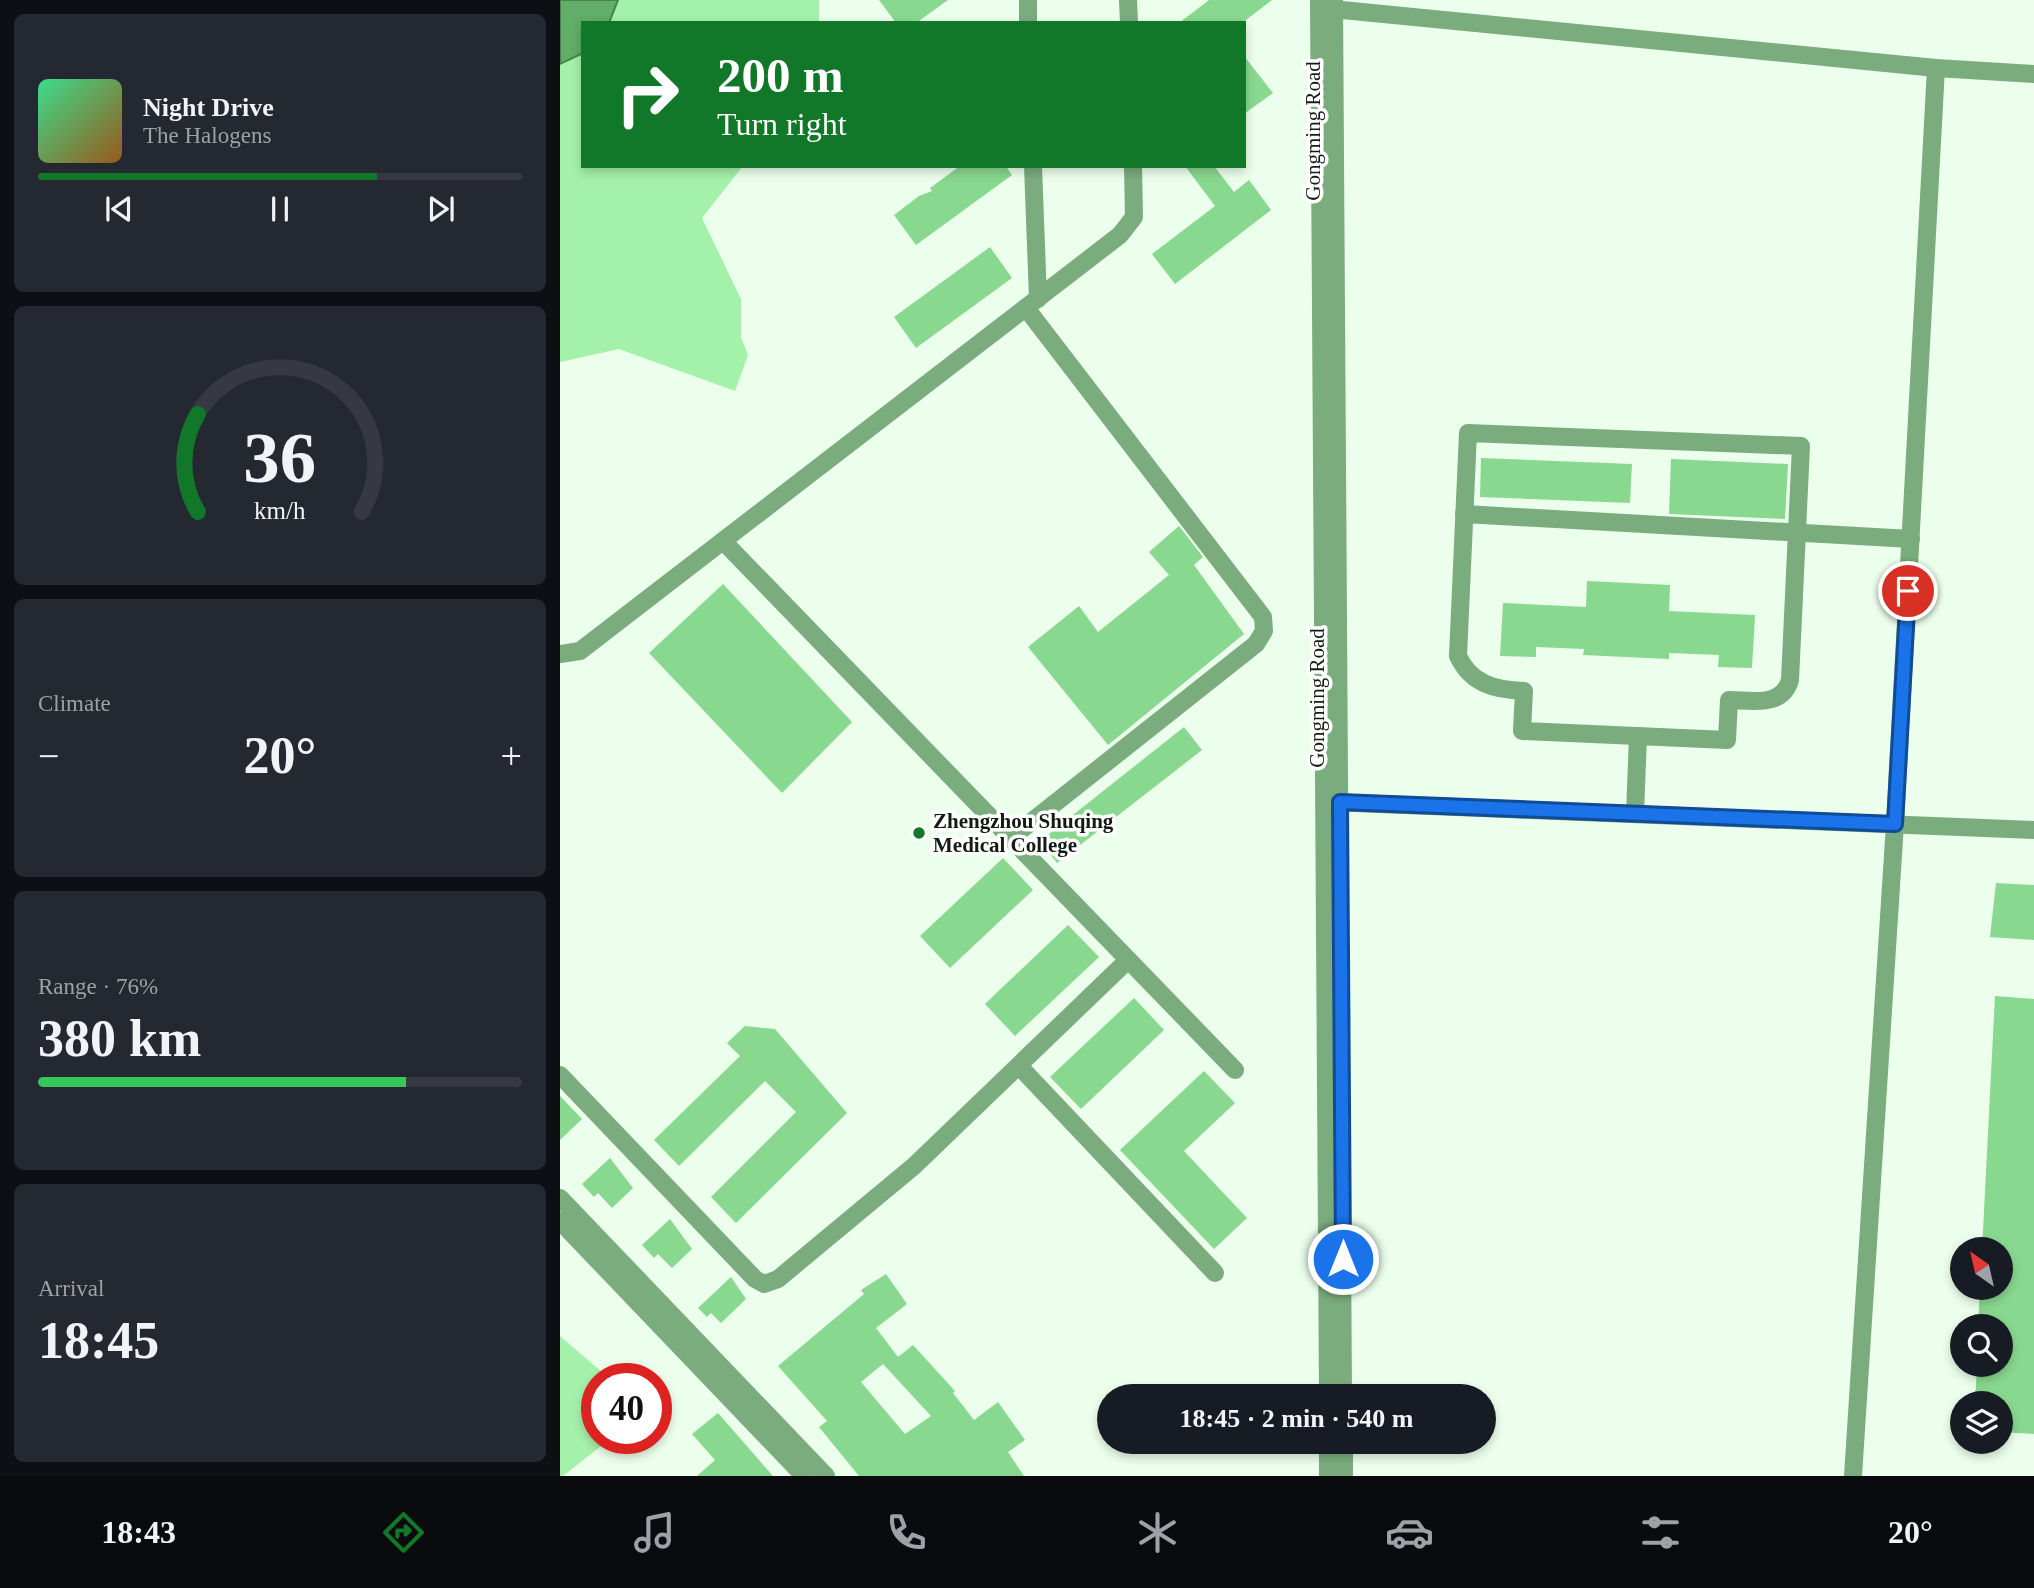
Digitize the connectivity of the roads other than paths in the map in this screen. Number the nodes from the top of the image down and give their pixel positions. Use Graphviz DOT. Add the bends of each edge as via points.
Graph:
graph roads {
  1 [pos="1028,0"];
  2 [pos="1128,0"];
  3 [pos="1327,4"];
  4 [pos="1028,21"];
  5 [pos="1129,21"];
  6 [pos="1936,68"];
  7 [pos="2034,74"];
  8 [pos="1033,168"];
  9 [pos="1133,168"];
  10 [pos="1032,303"];
  11 [pos="1464,514"];
  12 [pos="1797,534"];
  13 [pos="1911,539"];
  14 [pos="723,541"];
  15 [pos="560,654"];
  16 [pos="1638,736"];
  17 [pos="1332,802"];
  18 [pos="1635,814"];
  19 [pos="1895,824"];
  20 [pos="2034,830"];
  21 [pos="1011,838"];
  22 [pos="1128,960"];
  23 [pos="1019,1066"];
  24 [pos="1235,1070"];
  25 [pos="560,1076"];
  26 [pos="560,1198"];
  27 [pos="560,1221"];
  28 [pos="1215,1273"];
  29 [pos="1328,1384"];
  30 [pos="1343,1384"];
  31 [pos="1328,1454"];
  32 [pos="1344,1454"];
  33 [pos="804,1476"];
  34 [pos="825,1476"];
  35 [pos="1328,1476"];
  36 [pos="1344,1476"];
  37 [pos="1853,1476"];
  1 -- 4 [label="street"];
  2 -- 5 [label="street"];
  3 -- 6 [label="street"];
  3 -- 17 [label="street, Gongming Road"];
  6 -- 7 [label="street"];
  6 -- 13 [label="street"];
  8 -- 10 [label="street"];
  9 -- 10 [label="street" via="1134,217 1120,235"];
  10 -- 14 [label="street"];
  10 -- 21 [label="street" via="1265,625 1256,644"];
  11 -- 12 [label="street"];
  11 -- 12 [label="street" via="1468,433 1801,446"];
  11 -- 16 [label="street" via="1458,656 1463,666 1478,681 1497,690 1524,691 1522,731"];
  12 -- 13 [label="street"];
  12 -- 16 [label="street" via="1790,680 1784,692 1769,701 1729,700 1727,740"];
  13 -- 19 [label="street"];
  14 -- 15 [label="street" via="580,651"];
  14 -- 21 [label="street"];
  16 -- 18 [label="street"];
  17 -- 18 [label="street"];
  17 -- 29 [label="street, Gongming Road"];
  17 -- 30 [label="street, Gongming Road"];
  18 -- 19 [label="street"];
  19 -- 20 [label="street"];
  19 -- 37 [label="street"];
  21 -- 22 [label="street"];
  22 -- 23 [label="street"];
  22 -- 24 [label="street"];
  23 -- 25 [label="street" via="914,1166 778,1279 764,1284"];
  23 -- 28 [label="street"];
  26 -- 34 [label="street"];
  27 -- 33 [label="street"];
  31 -- 35 [label="street"];
  32 -- 36 [label="street"];
}
